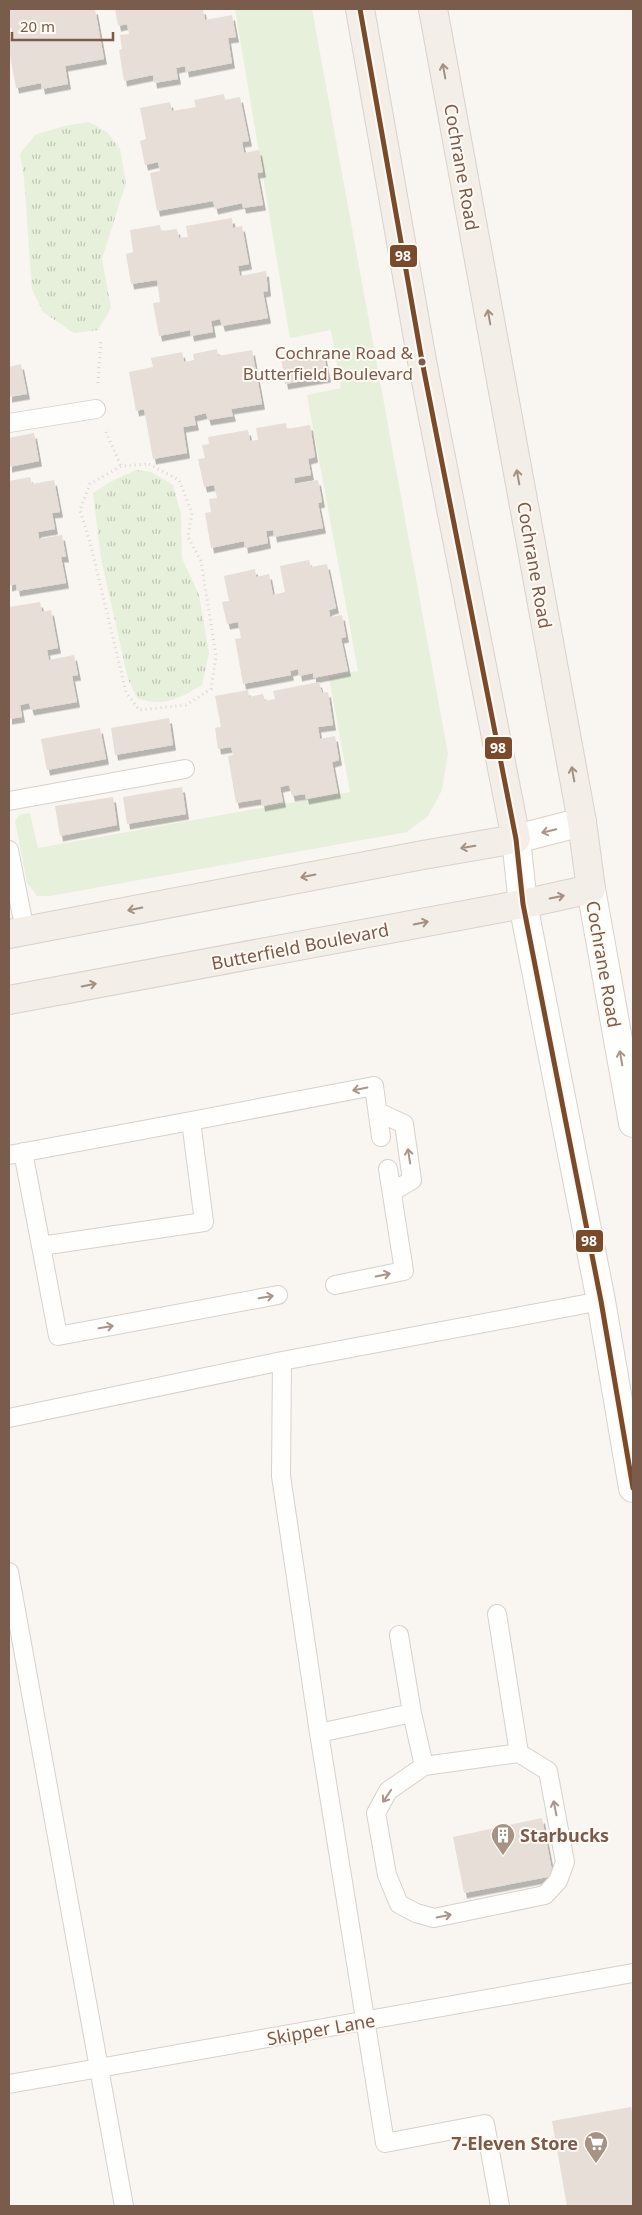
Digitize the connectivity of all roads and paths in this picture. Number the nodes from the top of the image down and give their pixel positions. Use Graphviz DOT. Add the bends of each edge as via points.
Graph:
graph roads {
  1 [pos="360,9"];
  2 [pos="433,9"];
  3 [pos="96,409"];
  4 [pos="9,423"];
  5 [pos="90,484"];
  6 [pos="185,769"];
  7 [pos="9,801"];
  8 [pos="582,822"];
  9 [pos="516,839"];
  10 [pos="9,850"];
  11 [pos="591,889"];
  12 [pos="523,904"];
  13 [pos="17,932"];
  14 [pos="9,1000"];
  15 [pos="378,1112"];
  16 [pos="190,1120"];
  17 [pos="633,1123"];
  18 [pos="381,1137"];
  19 [pos="16,1154"];
  20 [pos="388,1169"];
  21 [pos="392,1192"];
  22 [pos="41,1246"];
  23 [pos="335,1285"];
  24 [pos="278,1295"];
  25 [pos="601,1301"];
  26 [pos="282,1361"];
  27 [pos="9,1418"];
  28 [pos="633,1488"];
  29 [pos="9,1572"];
  30 [pos="497,1614"];
  31 [pos="399,1635"];
  32 [pos="412,1713"];
  33 [pos="319,1733"];
  34 [pos="519,1753"];
  35 [pos="424,1766"];
  36 [pos="633,1973"];
  37 [pos="366,2021"];
  38 [pos="98,2068"];
  39 [pos="9,2084"];
  40 [pos="124,2206"];
  41 [pos="500,2206"];
  1 -- 9 [label="main road" via="422,362"];
  8 -- 2 [label="main road, Cochrane Road, one-way"];
  3 -- 4 [label="lane"];
  5 -- 5 [label="path" via="121,466 148,464 179,480 192,513 188,537 201,561 216,656 211,689 186,705 139,710 126,692 80,510"];
  6 -- 7 [label="lane"];
  8 -- 9 [label="main road, one-way"];
  8 -- 11 [label="main road, Cochrane Road"];
  9 -- 12 [label="main road"];
  9 -- 13 [label="main road, one-way"];
  10 -- 13 [label="lane"];
  12 -- 11 [label="main road, Butterfield Boulevard, one-way"];
  17 -- 11 [label="main road, Cochrane Road, one-way"];
  14 -- 12 [label="main road, Butterfield Boulevard, one-way"];
  12 -- 25 [label="main road"];
  15 -- 16 [label="lane, one-way" via="374,1086"];
  15 -- 18 [label="lane"];
  21 -- 15 [label="lane, one-way" via="412,1180 404,1124"];
  16 -- 19 [label="lane"];
  16 -- 22 [label="lane" via="204,1222"];
  19 -- 22 [label="lane"];
  20 -- 21 [label="lane"];
  23 -- 21 [label="lane, one-way" via="404,1271"];
  22 -- 24 [label="lane, one-way" via="58,1336"];
  25 -- 26 [label="lane"];
  25 -- 28 [label="main road"];
  26 -- 27 [label="lane"];
  26 -- 33 [label="lane" via="282,1476"];
  29 -- 38 [label="lane"];
  30 -- 34 [label="lane"];
  31 -- 32 [label="lane"];
  32 -- 33 [label="lane"];
  32 -- 35 [label="lane"];
  33 -- 37 [label="lane"];
  34 -- 35 [label="lane"];
  35 -- 34 [label="lane, one-way" via="388,1791 376,1813 387,1875 399,1904 434,1918 545,1895 558,1882 565,1862 548,1771"];
  36 -- 37 [label="lane, Skipper Lane"];
  37 -- 38 [label="lane, Skipper Lane"];
  37 -- 41 [label="lane" via="385,2143 485,2124"];
  38 -- 39 [label="lane, Skipper Lane"];
  38 -- 40 [label="lane"];
}
